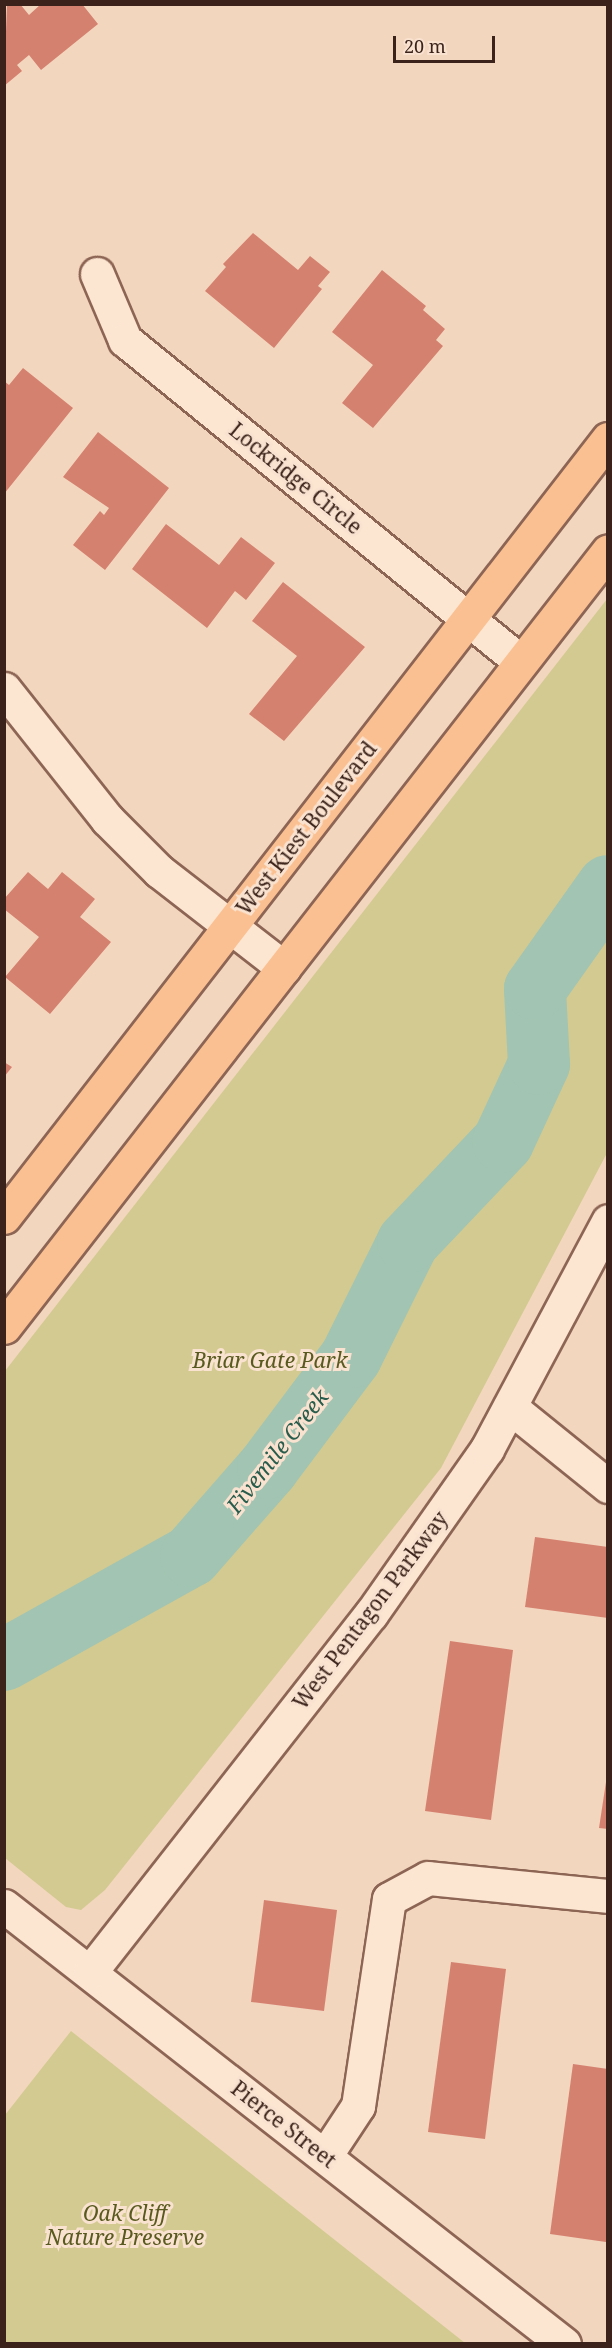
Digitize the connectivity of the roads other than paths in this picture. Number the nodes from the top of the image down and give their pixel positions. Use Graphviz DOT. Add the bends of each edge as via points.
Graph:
graph roads {
  1 [pos="97,274"];
  2 [pos="608,439"];
  3 [pos="608,551"];
  4 [pos="468,618"];
  5 [pos="521,662"];
  6 [pos="4,689"];
  7 [pos="228,928"];
  8 [pos="284,968"];
  9 [pos="4,1217"];
  10 [pos="608,1221"];
  11 [pos="4,1327"];
  12 [pos="510,1407"];
  13 [pos="608,1486"];
  14 [pos="608,1896"];
  15 [pos="4,1906"];
  16 [pos="90,1972"];
  17 [pos="325,2156"];
  18 [pos="564,2343"];
  1 -- 4 [label="street, Lockridge Circle" via="125,340"];
  2 -- 4 [label="main road, West Kiest Boulevard"];
  3 -- 5 [label="main road"];
  4 -- 5 [label="street, Lockridge Circle"];
  4 -- 7 [label="main road, West Kiest Boulevard"];
  5 -- 8 [label="main road"];
  6 -- 7 [label="street" via="107,819 159,871"];
  7 -- 8 [label="street"];
  7 -- 9 [label="main road, West Kiest Boulevard"];
  8 -- 11 [label="main road"];
  10 -- 12 [label="street, West Pentagon Parkway"];
  12 -- 13 [label="street"];
  12 -- 16 [label="street, West Pentagon Parkway" via="487,1449 371,1614"];
  14 -- 17 [label="street" via="428,1878 389,1899 358,2106"];
  15 -- 16 [label="street, Pierce Street"];
  16 -- 17 [label="street, Pierce Street"];
  17 -- 18 [label="street, Pierce Street"];
}
